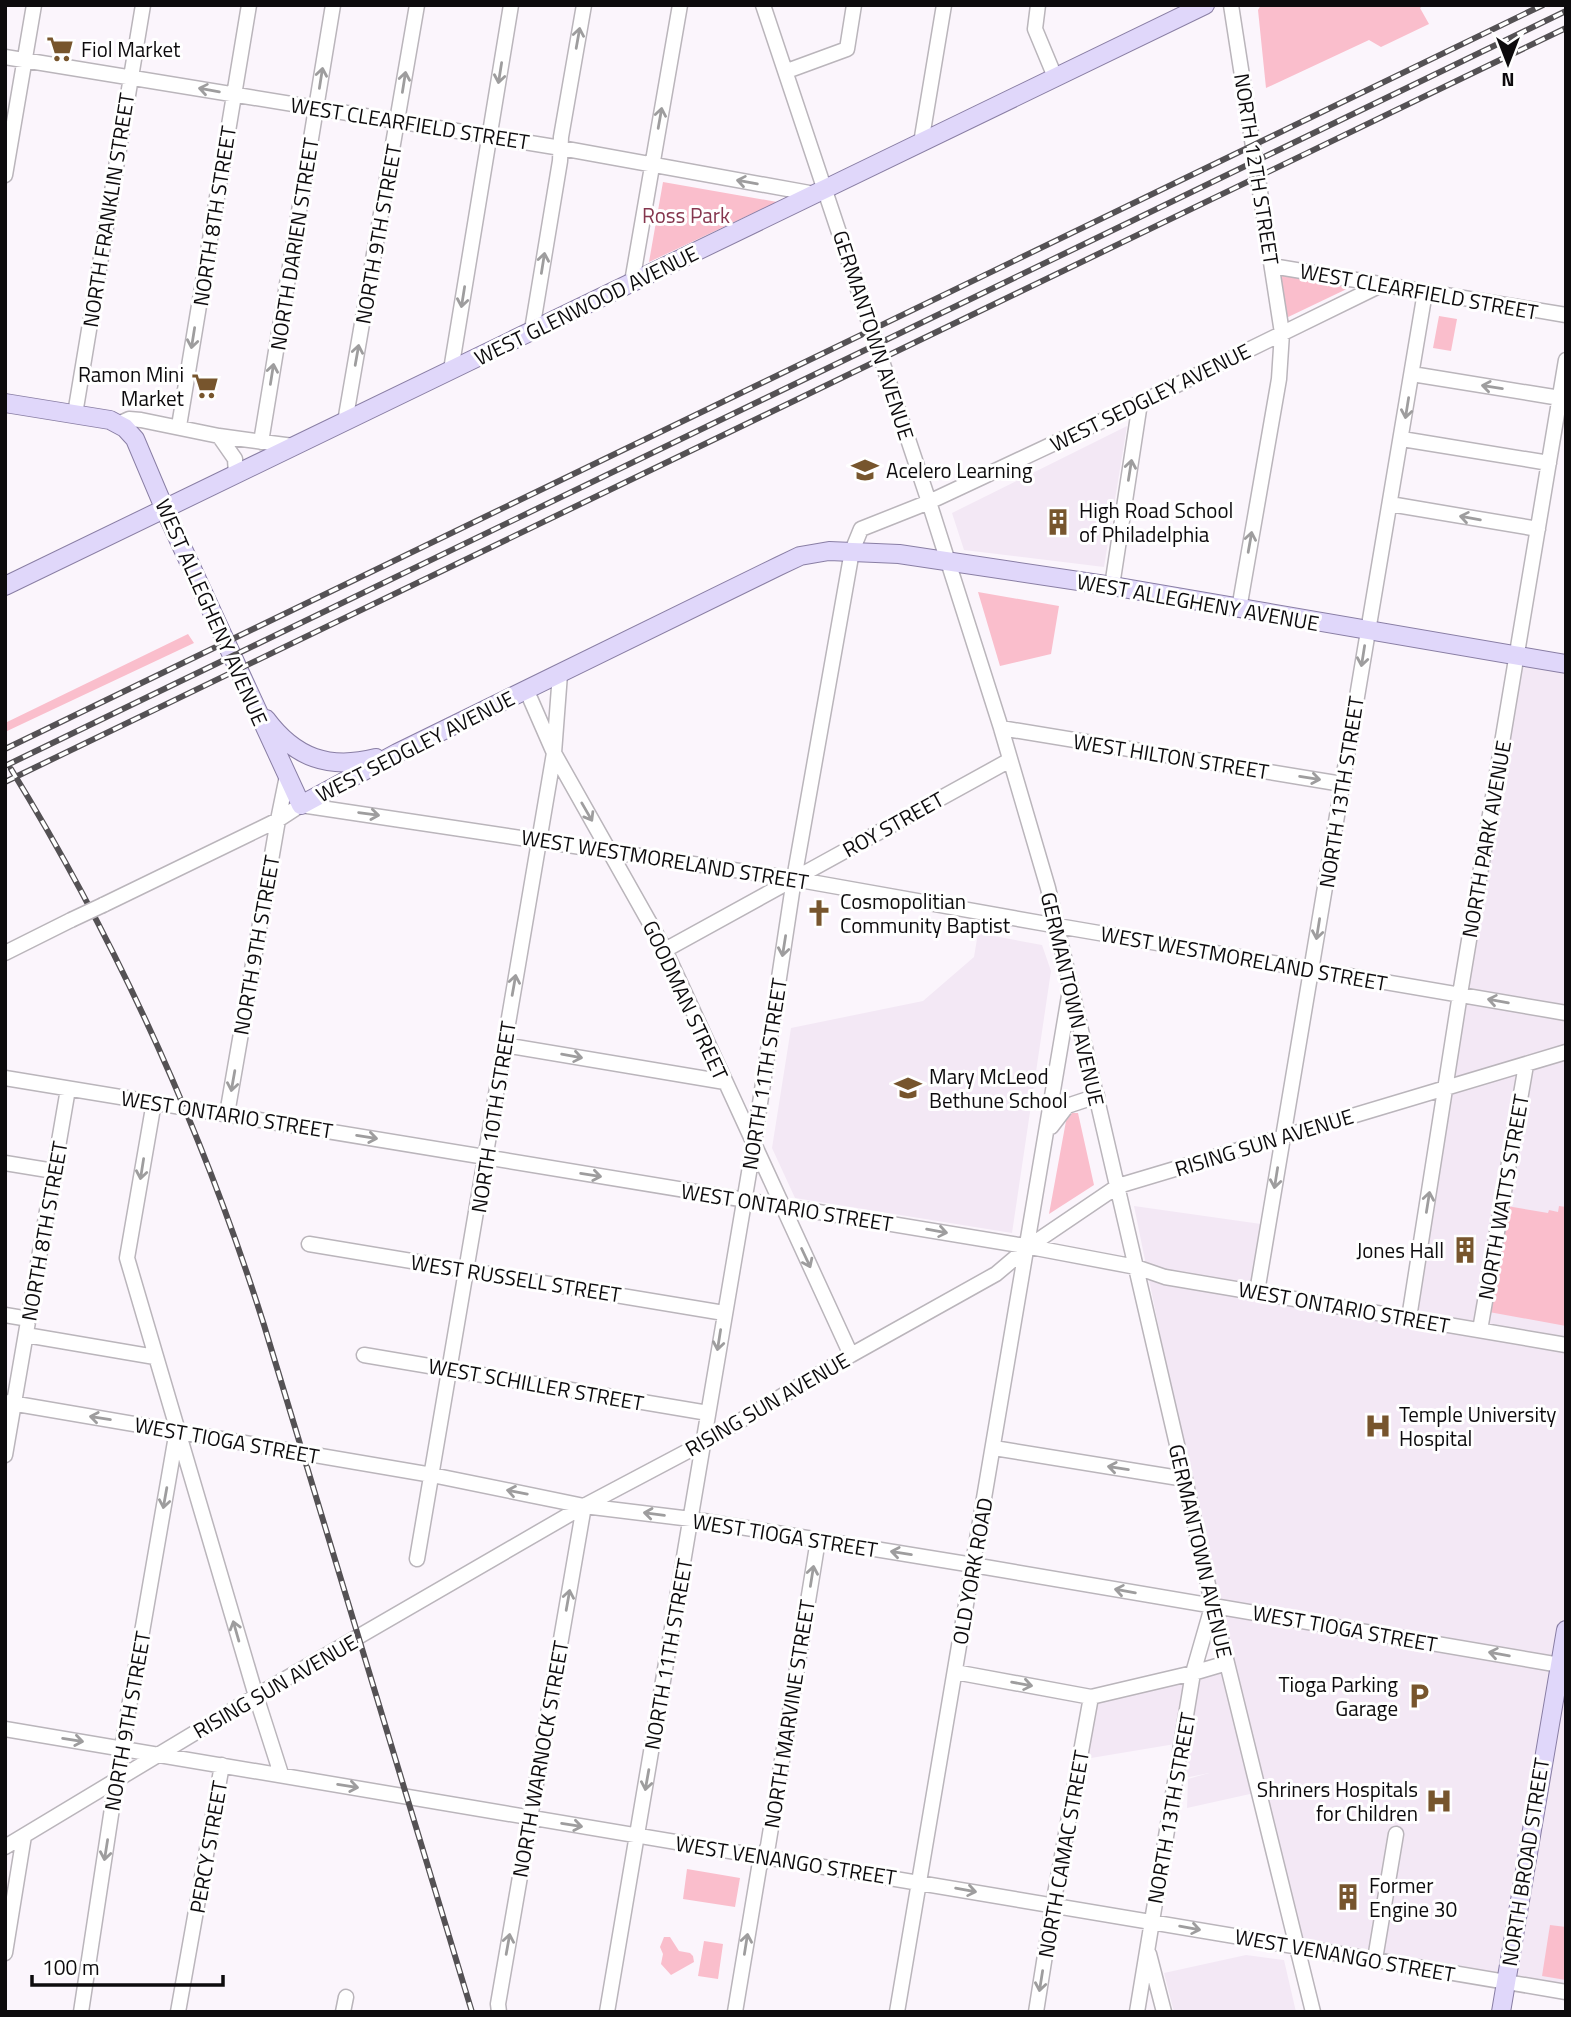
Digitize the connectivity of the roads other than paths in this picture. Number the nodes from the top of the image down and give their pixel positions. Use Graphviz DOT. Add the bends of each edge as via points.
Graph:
graph roads {
  1 [pos="34,5"];
  2 [pos="142,5"];
  3 [pos="249,5"];
  4 [pos="333,5"];
  5 [pos="417,5"];
  6 [pos="511,5"];
  7 [pos="584,5"];
  8 [pos="680,5"];
  9 [pos="763,5"];
  10 [pos="855,5"];
  11 [pos="944,5"];
  12 [pos="1038,5"];
  13 [pos="1205,5"];
  14 [pos="1231,5"];
  15 [pos="5,57"];
  16 [pos="25,60"];
  17 [pos="787,71"];
  18 [pos="130,76"];
  19 [pos="1055,77"];
  20 [pos="234,94"];
  21 [pos="316,108"];
  22 [pos="397,122"];
  23 [pos="489,137"];
  24 [pos="921,143"];
  25 [pos="561,148"];
  26 [pos="651,165"];
  27 [pos="5,175"];
  28 [pos="820,192"];
  29 [pos="1272,266"];
  30 [pos="632,282"];
  31 [pos="1381,285"];
  32 [pos="1426,292"];
  33 [pos="1566,315"];
  34 [pos="532,330"];
  35 [pos="1283,333"];
  36 [pos="1566,360"];
  37 [pos="452,370"];
  38 [pos="1412,374"];
  39 [pos="1560,398"];
  40 [pos="5,403"];
  41 [pos="1140,403"];
  42 [pos="75,414"];
  43 [pos="345,422"];
  44 [pos="118,424"];
  45 [pos="179,426"];
  46 [pos="219,436"];
  47 [pos="1402,439"];
  48 [pos="261,442"];
  49 [pos="293,446"];
  50 [pos="1549,463"];
  51 [pos="236,474"];
  52 [pos="929,502"];
  53 [pos="1391,504"];
  54 [pos="165,510"];
  55 [pos="1538,529"];
  56 [pos="829,551"];
  57 [pos="852,551"];
  58 [pos="948,562"];
  59 [pos="5,586"];
  60 [pos="1112,586"];
  61 [pos="1239,609"];
  62 [pos="1368,631"];
  63 [pos="1517,656"];
  64 [pos="1566,664"];
  65 [pos="560,674"];
  66 [pos="526,689"];
  67 [pos="255,703"];
  68 [pos="1001,728"];
  69 [pos="397,753"];
  70 [pos="554,753"];
  71 [pos="1010,760"];
  72 [pos="287,776"];
  73 [pos="1342,784"];
  74 [pos="301,805"];
  75 [pos="278,820"];
  76 [pos="539,839"];
  77 [pos="610,852"];
  78 [pos="794,879"];
  79 [pos="1058,926"];
  80 [pos="665,950"];
  81 [pos="5,953"];
  82 [pos="1311,970"];
  83 [pos="1070,980"];
  84 [pos="1460,994"];
  85 [pos="1566,1013"];
  86 [pos="504,1045"];
  87 [pos="1566,1052"];
  88 [pos="1526,1065"];
  89 [pos="5,1078"];
  90 [pos="724,1082"];
  91 [pos="1447,1087"];
  92 [pos="68,1089"];
  93 [pos="1097,1096"];
  94 [pos="153,1102"];
  95 [pos="227,1114"];
  96 [pos="1048,1131"];
  97 [pos="1283,1136"];
  98 [pos="754,1143"];
  99 [pos="486,1157"];
  100 [pos="5,1163"];
  101 [pos="54,1171"];
  102 [pos="1118,1186"];
  103 [pos="744,1200"];
  104 [pos="782,1205"];
  105 [pos="309,1244"];
  106 [pos="1028,1247"];
  107 [pos="1136,1267"];
  108 [pos="467,1270"];
  109 [pos="1257,1292"];
  110 [pos="724,1313"];
  111 [pos="5,1315"];
  112 [pos="1409,1318"];
  113 [pos="29,1319"];
  114 [pos="1480,1330"];
  115 [pos="26,1335"];
  116 [pos="1566,1345"];
  117 [pos="364,1355"];
  118 [pos="851,1355"];
  119 [pos="155,1357"];
  120 [pos="451,1369"];
  121 [pos="10,1403"];
  122 [pos="708,1413"];
  123 [pos="177,1431"];
  124 [pos="704,1443"];
  125 [pos="993,1448"];
  126 [pos="5,1455"];
  127 [pos="432,1475"];
  128 [pos="1185,1479"];
  129 [pos="584,1506"];
  130 [pos="691,1519"];
  131 [pos="818,1540"];
  132 [pos="417,1559"];
  133 [pos="973,1565"];
  134 [pos="1213,1606"];
  135 [pos="1566,1630"];
  136 [pos="1227,1663"];
  137 [pos="1562,1666"];
  138 [pos="955,1672"];
  139 [pos="1194,1674"];
  140 [pos="256,1696"];
  141 [pos="1091,1697"];
  142 [pos="5,1729"];
  143 [pos="122,1748"];
  144 [pos="159,1754"];
  145 [pos="222,1765"];
  146 [pos="281,1774"];
  147 [pos="116,1782"];
  148 [pos="530,1819"];
  149 [pos="1396,1834"];
  150 [pos="637,1835"];
  151 [pos="24,1836"];
  152 [pos="5,1847"];
  153 [pos="764,1857"];
  154 [pos="919,1882"];
  155 [pos="1053,1905"];
  156 [pos="1152,1921"];
  157 [pos="1298,1948"];
  158 [pos="1148,1949"];
  159 [pos="5,1953"];
  160 [pos="1375,1959"];
  161 [pos="1506,1982"];
  162 [pos="1566,1992"];
  163 [pos="346,1997"];
  164 [pos="81,2012"];
  165 [pos="178,2012"];
  166 [pos="343,2012"];
  167 [pos="499,2012"];
  168 [pos="607,2012"];
  169 [pos="735,2012"];
  170 [pos="897,2012"];
  171 [pos="1036,2012"];
  172 [pos="1137,2012"];
  173 [pos="1164,2012"];
  174 [pos="1313,2012"];
  175 [pos="1501,2012"];
  1 -- 16 [label="street"];
  2 -- 18 [label="street, NORTH FRANKLIN STREET"];
  3 -- 20 [label="street, NORTH 8TH STREET"];
  21 -- 4 [label="street, NORTH DARIEN STREET, one-way"];
  22 -- 5 [label="street, NORTH 9TH STREET, one-way"];
  6 -- 23 [label="street, one-way"];
  25 -- 7 [label="street, one-way"];
  26 -- 8 [label="street, one-way"];
  9 -- 17 [label="street, GERMANTOWN AVENUE"];
  10 -- 17 [label="street" via="847,49"];
  11 -- 24 [label="street"];
  12 -- 19 [label="street" via="1035,29"];
  13 -- 19 [label="main road, WEST GLENWOOD AVENUE"];
  14 -- 29 [label="street, NORTH 12TH STREET"];
  15 -- 16 [label="street, WEST CLEARFIELD STREET"];
  16 -- 18 [label="street, WEST CLEARFIELD STREET"];
  16 -- 27 [label="street"];
  17 -- 28 [label="street, GERMANTOWN AVENUE"];
  20 -- 18 [label="street, WEST CLEARFIELD STREET, one-way"];
  18 -- 42 [label="street, NORTH FRANKLIN STREET"];
  19 -- 24 [label="main road, WEST GLENWOOD AVENUE"];
  20 -- 21 [label="street, WEST CLEARFIELD STREET"];
  20 -- 45 [label="street, NORTH 8TH STREET, one-way"];
  21 -- 22 [label="street, WEST CLEARFIELD STREET"];
  48 -- 21 [label="street, NORTH DARIEN STREET, one-way"];
  22 -- 23 [label="street, WEST CLEARFIELD STREET"];
  43 -- 22 [label="street, NORTH 9TH STREET, one-way"];
  23 -- 25 [label="street, WEST CLEARFIELD STREET"];
  23 -- 37 [label="street, one-way"];
  24 -- 28 [label="main road, WEST GLENWOOD AVENUE"];
  25 -- 26 [label="street, WEST CLEARFIELD STREET"];
  34 -- 25 [label="street, one-way"];
  28 -- 26 [label="street, WEST CLEARFIELD STREET, one-way"];
  26 -- 30 [label="street"];
  28 -- 30 [label="main road, WEST GLENWOOD AVENUE"];
  28 -- 52 [label="street, GERMANTOWN AVENUE"];
  29 -- 31 [label="street, WEST CLEARFIELD STREET"];
  29 -- 35 [label="street, NORTH 12TH STREET"];
  30 -- 34 [label="main road, WEST GLENWOOD AVENUE"];
  31 -- 32 [label="street, WEST CLEARFIELD STREET"];
  31 -- 35 [label="street, WEST SEDGLEY AVENUE"];
  32 -- 33 [label="street, WEST CLEARFIELD STREET"];
  32 -- 38 [label="street, NORTH 13TH STREET"];
  34 -- 37 [label="main road, WEST GLENWOOD AVENUE"];
  35 -- 41 [label="street, WEST SEDGLEY AVENUE"];
  61 -- 35 [label="street, one-way"];
  36 -- 39 [label="street, NORTH PARK AVENUE"];
  37 -- 43 [label="main road, WEST GLENWOOD AVENUE"];
  39 -- 38 [label="street, one-way"];
  38 -- 47 [label="street, NORTH 13TH STREET, one-way"];
  39 -- 50 [label="street, NORTH PARK AVENUE"];
  40 -- 42 [label="main road"];
  41 -- 52 [label="street, WEST SEDGLEY AVENUE"];
  60 -- 41 [label="street, one-way"];
  42 -- 44 [label="main road"];
  43 -- 49 [label="main road, WEST GLENWOOD AVENUE"];
  44 -- 45 [label="street" via="130,419"];
  44 -- 54 [label="main road, WEST ALLEGHENY AVENUE" via="135,439"];
  45 -- 46 [label="street"];
  46 -- 48 [label="street"];
  46 -- 51 [label="street" via="235,459"];
  47 -- 50 [label="street"];
  47 -- 53 [label="street, NORTH 13TH STREET"];
  48 -- 49 [label="street"];
  49 -- 51 [label="main road, WEST GLENWOOD AVENUE"];
  50 -- 55 [label="street, NORTH PARK AVENUE"];
  51 -- 54 [label="main road, WEST GLENWOOD AVENUE"];
  52 -- 57 [label="street, WEST SEDGLEY AVENUE" via="861,529"];
  52 -- 58 [label="street, GERMANTOWN AVENUE"];
  55 -- 53 [label="street, one-way"];
  53 -- 62 [label="street, NORTH 13TH STREET"];
  54 -- 59 [label="main road, WEST GLENWOOD AVENUE"];
  54 -- 67 [label="main road, WEST ALLEGHENY AVENUE"];
  55 -- 63 [label="street, NORTH PARK AVENUE"];
  56 -- 57 [label="main road, WEST ALLEGHENY AVENUE"];
  56 -- 65 [label="main road, WEST SEDGLEY AVENUE" via="800,556"];
  57 -- 58 [label="main road, WEST ALLEGHENY AVENUE"];
  57 -- 78 [label="street, NORTH 11TH STREET"];
  58 -- 60 [label="main road, WEST ALLEGHENY AVENUE"];
  58 -- 68 [label="street, GERMANTOWN AVENUE"];
  60 -- 61 [label="main road, WEST ALLEGHENY AVENUE"];
  61 -- 62 [label="main road, WEST ALLEGHENY AVENUE"];
  62 -- 63 [label="main road, WEST ALLEGHENY AVENUE"];
  62 -- 73 [label="street, NORTH 13TH STREET, one-way"];
  63 -- 64 [label="main road, WEST ALLEGHENY AVENUE"];
  63 -- 84 [label="street, NORTH PARK AVENUE"];
  65 -- 66 [label="main road, WEST SEDGLEY AVENUE"];
  65 -- 70 [label="street, NORTH 10TH STREET"];
  66 -- 69 [label="main road, WEST SEDGLEY AVENUE"];
  66 -- 70 [label="street, GOODMAN STREET"];
  67 -- 69 [label="main road" via="284,738 326,762 340,764"];
  67 -- 72 [label="main road, WEST ALLEGHENY AVENUE"];
  68 -- 71 [label="street, GERMANTOWN AVENUE"];
  68 -- 73 [label="street, WEST HILTON STREET, one-way"];
  69 -- 74 [label="main road, WEST SEDGLEY AVENUE"];
  70 -- 76 [label="street, NORTH 10TH STREET"];
  70 -- 77 [label="street, GOODMAN STREET, one-way"];
  71 -- 78 [label="street, ROY STREET"];
  71 -- 79 [label="street, GERMANTOWN AVENUE"];
  72 -- 74 [label="main road, WEST ALLEGHENY AVENUE"];
  72 -- 75 [label="street, NORTH 9TH STREET"];
  73 -- 82 [label="street, NORTH 13TH STREET, one-way"];
  74 -- 75 [label="street, WEST SEDGLEY AVENUE"];
  74 -- 76 [label="street, WEST WESTMORELAND STREET, one-way"];
  75 -- 81 [label="street, WEST SEDGLEY AVENUE, bridge"];
  75 -- 95 [label="street, NORTH 9TH STREET, one-way"];
  76 -- 77 [label="street, WEST WESTMORELAND STREET"];
  86 -- 76 [label="street, NORTH 10TH STREET, one-way"];
  77 -- 78 [label="street, WEST WESTMORELAND STREET"];
  77 -- 80 [label="street, GOODMAN STREET"];
  78 -- 79 [label="street, WEST WESTMORELAND STREET"];
  78 -- 80 [label="street, ROY STREET"];
  78 -- 98 [label="street, NORTH 11TH STREET, one-way"];
  79 -- 82 [label="street, WEST WESTMORELAND STREET"];
  79 -- 83 [label="street, GERMANTOWN AVENUE"];
  80 -- 90 [label="street, GOODMAN STREET"];
  82 -- 84 [label="street, WEST WESTMORELAND STREET"];
  82 -- 97 [label="street, NORTH 13TH STREET"];
  83 -- 93 [label="street, GERMANTOWN AVENUE"];
  83 -- 96 [label="street, OLD YORK ROAD"];
  85 -- 84 [label="street, WEST WESTMORELAND STREET, one-way"];
  84 -- 91 [label="street, NORTH PARK AVENUE"];
  86 -- 90 [label="street, one-way"];
  86 -- 99 [label="street, NORTH 10TH STREET"];
  87 -- 88 [label="street, RISING SUN AVENUE"];
  88 -- 91 [label="street, RISING SUN AVENUE"];
  88 -- 114 [label="street, NORTH WATTS STREET"];
  89 -- 92 [label="street, WEST ONTARIO STREET"];
  90 -- 98 [label="street, GOODMAN STREET"];
  91 -- 97 [label="street, RISING SUN AVENUE"];
  112 -- 91 [label="street, NORTH PARK AVENUE, one-way"];
  92 -- 94 [label="street, WEST ONTARIO STREET"];
  92 -- 101 [label="street, NORTH 8TH STREET"];
  93 -- 96 [label="street" via="1067,1106"];
  93 -- 102 [label="street, GERMANTOWN AVENUE"];
  94 -- 95 [label="street, WEST ONTARIO STREET"];
  94 -- 119 [label="street, one-way" via="127,1258"];
  95 -- 99 [label="street, WEST ONTARIO STREET, one-way"];
  96 -- 106 [label="street, OLD YORK ROAD"];
  97 -- 102 [label="street, RISING SUN AVENUE"];
  97 -- 109 [label="street, NORTH 13TH STREET, one-way"];
  98 -- 103 [label="street, NORTH 11TH STREET"];
  98 -- 104 [label="street, GOODMAN STREET"];
  99 -- 103 [label="street, WEST ONTARIO STREET, one-way"];
  99 -- 108 [label="street, NORTH 10TH STREET"];
  100 -- 101 [label="street"];
  101 -- 113 [label="street, NORTH 8TH STREET"];
  102 -- 106 [label="street, RISING SUN AVENUE"];
  102 -- 107 [label="street, GERMANTOWN AVENUE"];
  103 -- 104 [label="street, WEST ONTARIO STREET"];
  103 -- 110 [label="street, NORTH 11TH STREET"];
  104 -- 106 [label="street, WEST ONTARIO STREET, one-way"];
  104 -- 118 [label="street, GOODMAN STREET, one-way"];
  105 -- 108 [label="street, WEST RUSSELL STREET"];
  106 -- 107 [label="street, WEST ONTARIO STREET"];
  106 -- 118 [label="street, RISING SUN AVENUE" via="996,1274"];
  106 -- 125 [label="street, OLD YORK ROAD"];
  107 -- 109 [label="street, WEST ONTARIO STREET" via="1164,1277"];
  107 -- 128 [label="street, GERMANTOWN AVENUE"];
  108 -- 110 [label="street, WEST RUSSELL STREET"];
  108 -- 120 [label="street, NORTH 10TH STREET"];
  109 -- 112 [label="street, WEST ONTARIO STREET"];
  110 -- 122 [label="street, NORTH 11TH STREET, one-way"];
  111 -- 113 [label="street"];
  112 -- 114 [label="street, WEST ONTARIO STREET"];
  113 -- 115 [label="street, NORTH 8TH STREET"];
  114 -- 116 [label="street, WEST ONTARIO STREET"];
  115 -- 119 [label="street"];
  115 -- 121 [label="street, NORTH 8TH STREET"];
  117 -- 120 [label="street, WEST SCHILLER STREET"];
  118 -- 124 [label="street, RISING SUN AVENUE"];
  119 -- 123 [label="street"];
  120 -- 122 [label="street, WEST SCHILLER STREET"];
  120 -- 127 [label="street, NORTH 10TH STREET"];
  123 -- 121 [label="street, WEST TIOGA STREET, one-way"];
  121 -- 126 [label="street, NORTH 8TH STREET"];
  122 -- 124 [label="street, NORTH 11TH STREET"];
  123 -- 127 [label="street, WEST TIOGA STREET"];
  140 -- 123 [label="street, one-way"];
  123 -- 143 [label="street, NORTH 9TH STREET, one-way"];
  124 -- 129 [label="street, RISING SUN AVENUE"];
  124 -- 130 [label="street, NORTH 11TH STREET"];
  128 -- 125 [label="street, one-way"];
  125 -- 133 [label="street, OLD YORK ROAD"];
  129 -- 127 [label="street, WEST TIOGA STREET, one-way"];
  127 -- 132 [label="street, NORTH 10TH STREET"];
  128 -- 134 [label="street, GERMANTOWN AVENUE"];
  130 -- 129 [label="street, WEST TIOGA STREET, one-way"];
  129 -- 140 [label="street, RISING SUN AVENUE"];
  148 -- 129 [label="street, NORTH WARNOCK STREET, one-way"];
  130 -- 131 [label="street, WEST TIOGA STREET"];
  130 -- 150 [label="street, NORTH 11TH STREET, one-way"];
  133 -- 131 [label="street, WEST TIOGA STREET, one-way"];
  153 -- 131 [label="street, NORTH MARVINE STREET, one-way"];
  134 -- 133 [label="street, WEST TIOGA STREET, one-way"];
  133 -- 138 [label="street, OLD YORK ROAD"];
  134 -- 136 [label="street, GERMANTOWN AVENUE"];
  137 -- 134 [label="street, WEST TIOGA STREET, one-way"];
  134 -- 139 [label="street, NORTH 13TH STREET"];
  135 -- 137 [label="main road, NORTH BROAD STREET"];
  136 -- 139 [label="street"];
  136 -- 157 [label="street, GERMANTOWN AVENUE"];
  137 -- 161 [label="main road, NORTH BROAD STREET"];
  138 -- 141 [label="street, one-way"];
  138 -- 154 [label="street, OLD YORK ROAD"];
  139 -- 141 [label="street"];
  139 -- 156 [label="street, NORTH 13TH STREET"];
  140 -- 144 [label="street, RISING SUN AVENUE"];
  140 -- 146 [label="street"];
  141 -- 155 [label="street, NORTH CAMAC STREET"];
  142 -- 143 [label="street, WEST VENANGO STREET, one-way"];
  143 -- 144 [label="street, WEST VENANGO STREET"];
  143 -- 147 [label="street, NORTH 9TH STREET"];
  144 -- 145 [label="street, WEST VENANGO STREET"];
  144 -- 147 [label="street, RISING SUN AVENUE"];
  145 -- 146 [label="street, WEST VENANGO STREET"];
  145 -- 165 [label="street, PERCY STREET"];
  146 -- 148 [label="street, WEST VENANGO STREET, one-way"];
  147 -- 151 [label="street, RISING SUN AVENUE"];
  147 -- 164 [label="street, NORTH 9TH STREET, one-way"];
  148 -- 150 [label="street, WEST VENANGO STREET, one-way"];
  167 -- 148 [label="street, NORTH WARNOCK STREET, one-way"];
  149 -- 160 [label="street"];
  150 -- 153 [label="street, WEST VENANGO STREET"];
  150 -- 168 [label="street, NORTH 11TH STREET"];
  151 -- 152 [label="street, RISING SUN AVENUE"];
  151 -- 159 [label="street"];
  153 -- 154 [label="street, WEST VENANGO STREET"];
  169 -- 153 [label="street, NORTH MARVINE STREET, one-way"];
  154 -- 155 [label="street, WEST VENANGO STREET, one-way"];
  154 -- 170 [label="street, OLD YORK ROAD"];
  155 -- 156 [label="street, WEST VENANGO STREET"];
  155 -- 171 [label="street, NORTH CAMAC STREET, one-way"];
  156 -- 157 [label="street, WEST VENANGO STREET, one-way"];
  156 -- 158 [label="street, NORTH 13TH STREET"];
  157 -- 160 [label="street, WEST VENANGO STREET"];
  157 -- 174 [label="street, GERMANTOWN AVENUE"];
  158 -- 172 [label="street, NORTH 13TH STREET"];
  158 -- 173 [label="street"];
  160 -- 161 [label="street, WEST VENANGO STREET"];
  161 -- 162 [label="street, WEST VENANGO STREET"];
  161 -- 175 [label="main road, NORTH BROAD STREET"];
  163 -- 166 [label="street"];
}
